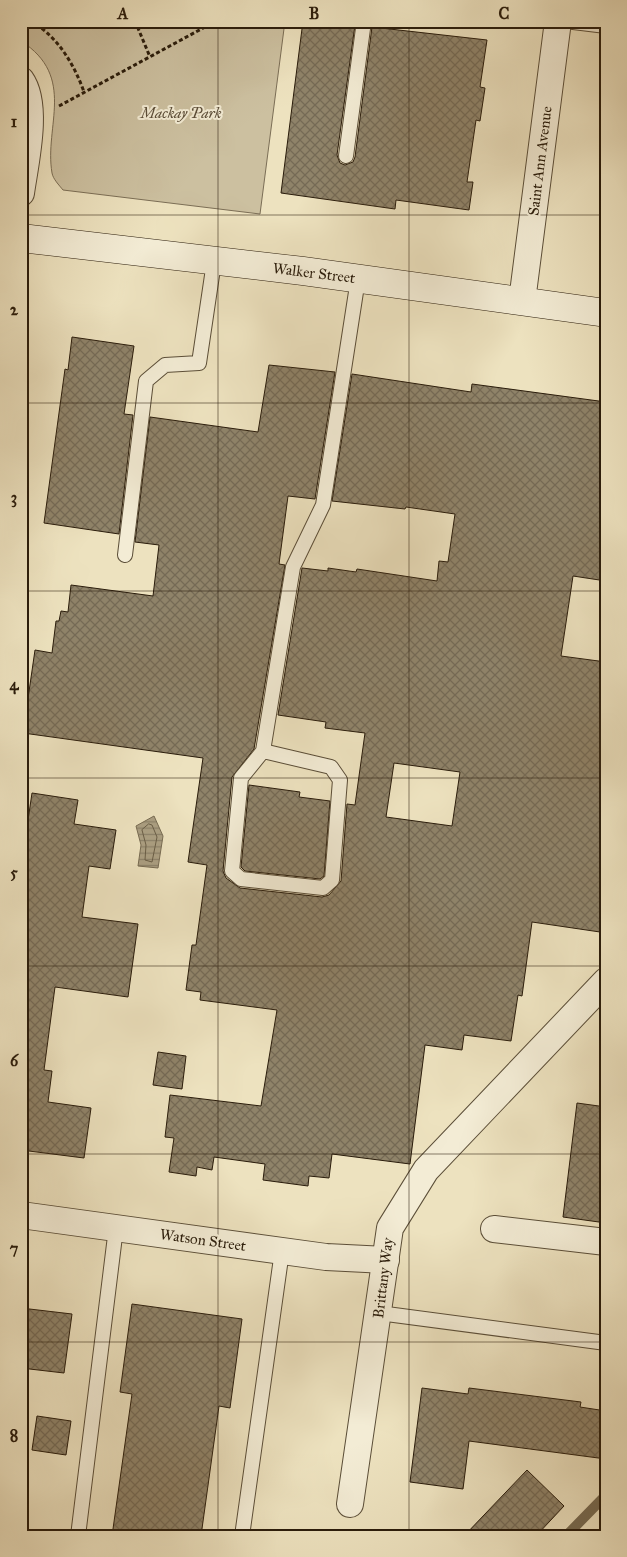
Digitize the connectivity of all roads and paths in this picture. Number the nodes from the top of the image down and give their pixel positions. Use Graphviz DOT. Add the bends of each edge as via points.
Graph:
graph roads {
  1 [pos="31,21"];
  2 [pos="135,21"];
  3 [pos="216,21"];
  4 [pos="364,21"];
  5 [pos="558,21"];
  6 [pos="565,21"];
  7 [pos="606,26"];
  8 [pos="150,57"];
  9 [pos="21,80"];
  10 [pos="84,92"];
  11 [pos="56,108"];
  12 [pos="346,156"];
  13 [pos="21,193"];
  14 [pos="21,238"];
  15 [pos="214,262"];
  16 [pos="358,279"];
  17 [pos="522,301"];
  18 [pos="606,313"];
  19 [pos="124,555"];
  20 [pos="264,751"];
  21 [pos="606,982"];
  22 [pos="21,1215"];
  23 [pos="116,1228"];
  24 [pos="494,1229"];
  25 [pos="606,1242"];
  26 [pos="282,1251"];
  27 [pos="386,1260"];
  28 [pos="379,1313"];
  29 [pos="606,1343"];
  30 [pos="350,1504"];
  31 [pos="78,1536"];
  32 [pos="242,1536"];
  1 -- 10 [label="path" via="55,40 79,77"];
  2 -- 8 [label="path"];
  3 -- 8 [label="path"];
  4 -- 12 [label="lane"];
  5 -- 17 [label="street, Saint Ann Avenue"];
  6 -- 7 [label="lane"];
  8 -- 10 [label="path"];
  9 -- 13 [label="street" via="26,86 31,125"];
  10 -- 11 [label="path"];
  14 -- 15 [label="main road, Walker Street"];
  15 -- 16 [label="main road, Walker Street"];
  15 -- 19 [label="lane" via="199,363 165,365 146,382"];
  16 -- 17 [label="main road, Walker Street"];
  16 -- 20 [label="lane" via="323,505 293,567"];
  17 -- 18 [label="main road, Walker Street"];
  20 -- 20 [label="lane" via="241,778 232,870 241,879 323,888 332,880 340,780 331,767"];
  21 -- 27 [label="street, Brittany Way" via="426,1170 390,1228"];
  22 -- 23 [label="street, Watson Street"];
  23 -- 26 [label="street, Watson Street"];
  23 -- 31 [label="lane"];
  24 -- 25 [label="street"];
  26 -- 27 [label="street, Watson Street"];
  26 -- 32 [label="lane"];
  27 -- 28 [label="street, Brittany Way"];
  28 -- 29 [label="lane"];
  28 -- 30 [label="street, Brittany Way"];
}
